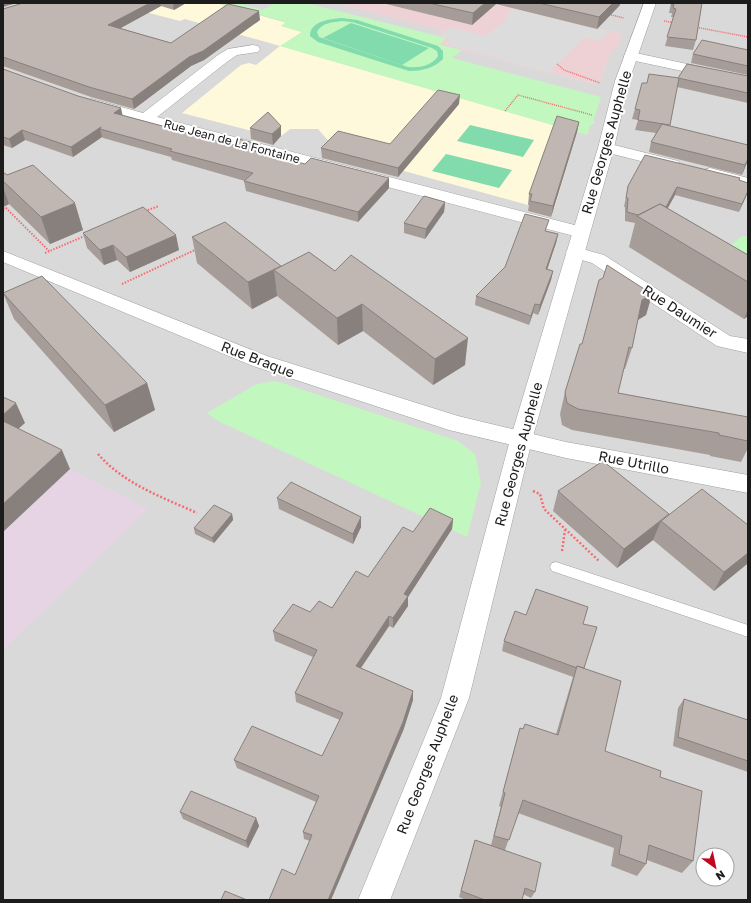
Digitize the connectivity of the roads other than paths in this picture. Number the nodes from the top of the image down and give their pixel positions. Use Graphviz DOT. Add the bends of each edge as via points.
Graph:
graph roads {
  1 [pos="650,3"];
  2 [pos="253,49"];
  3 [pos="631,56"];
  4 [pos="748,81"];
  5 [pos="80,99"];
  6 [pos="146,118"];
  7 [pos="606,148"];
  8 [pos="748,183"];
  9 [pos="580,232"];
  10 [pos="575,252"];
  11 [pos="3,256"];
  12 [pos="748,346"];
  13 [pos="520,440"];
  14 [pos="748,484"];
  15 [pos="556,566"];
  16 [pos="748,631"];
  17 [pos="374,900"];
  1 -- 3 [label="street, Rue Georges Auphelle"];
  2 -- 6 [label="street" via="233,52 223,58"];
  3 -- 4 [label="street"];
  3 -- 7 [label="street, Rue Georges Auphelle"];
  5 -- 6 [label="street, Rue Jean de La Fontaine"];
  6 -- 9 [label="street, Rue Jean de La Fontaine"];
  7 -- 8 [label="street"];
  7 -- 9 [label="street, Rue Georges Auphelle"];
  9 -- 10 [label="street, Rue Georges Auphelle"];
  10 -- 12 [label="street, Rue Daumier" via="598,259 615,269 724,341"];
  10 -- 13 [label="street, Rue Georges Auphelle"];
  11 -- 13 [label="street, Rue Braque" via="260,361 456,424"];
  13 -- 14 [label="street, Rue Utrillo"];
  13 -- 17 [label="street, Rue Georges Auphelle" via="455,698"];
  15 -- 16 [label="lane"];
}
